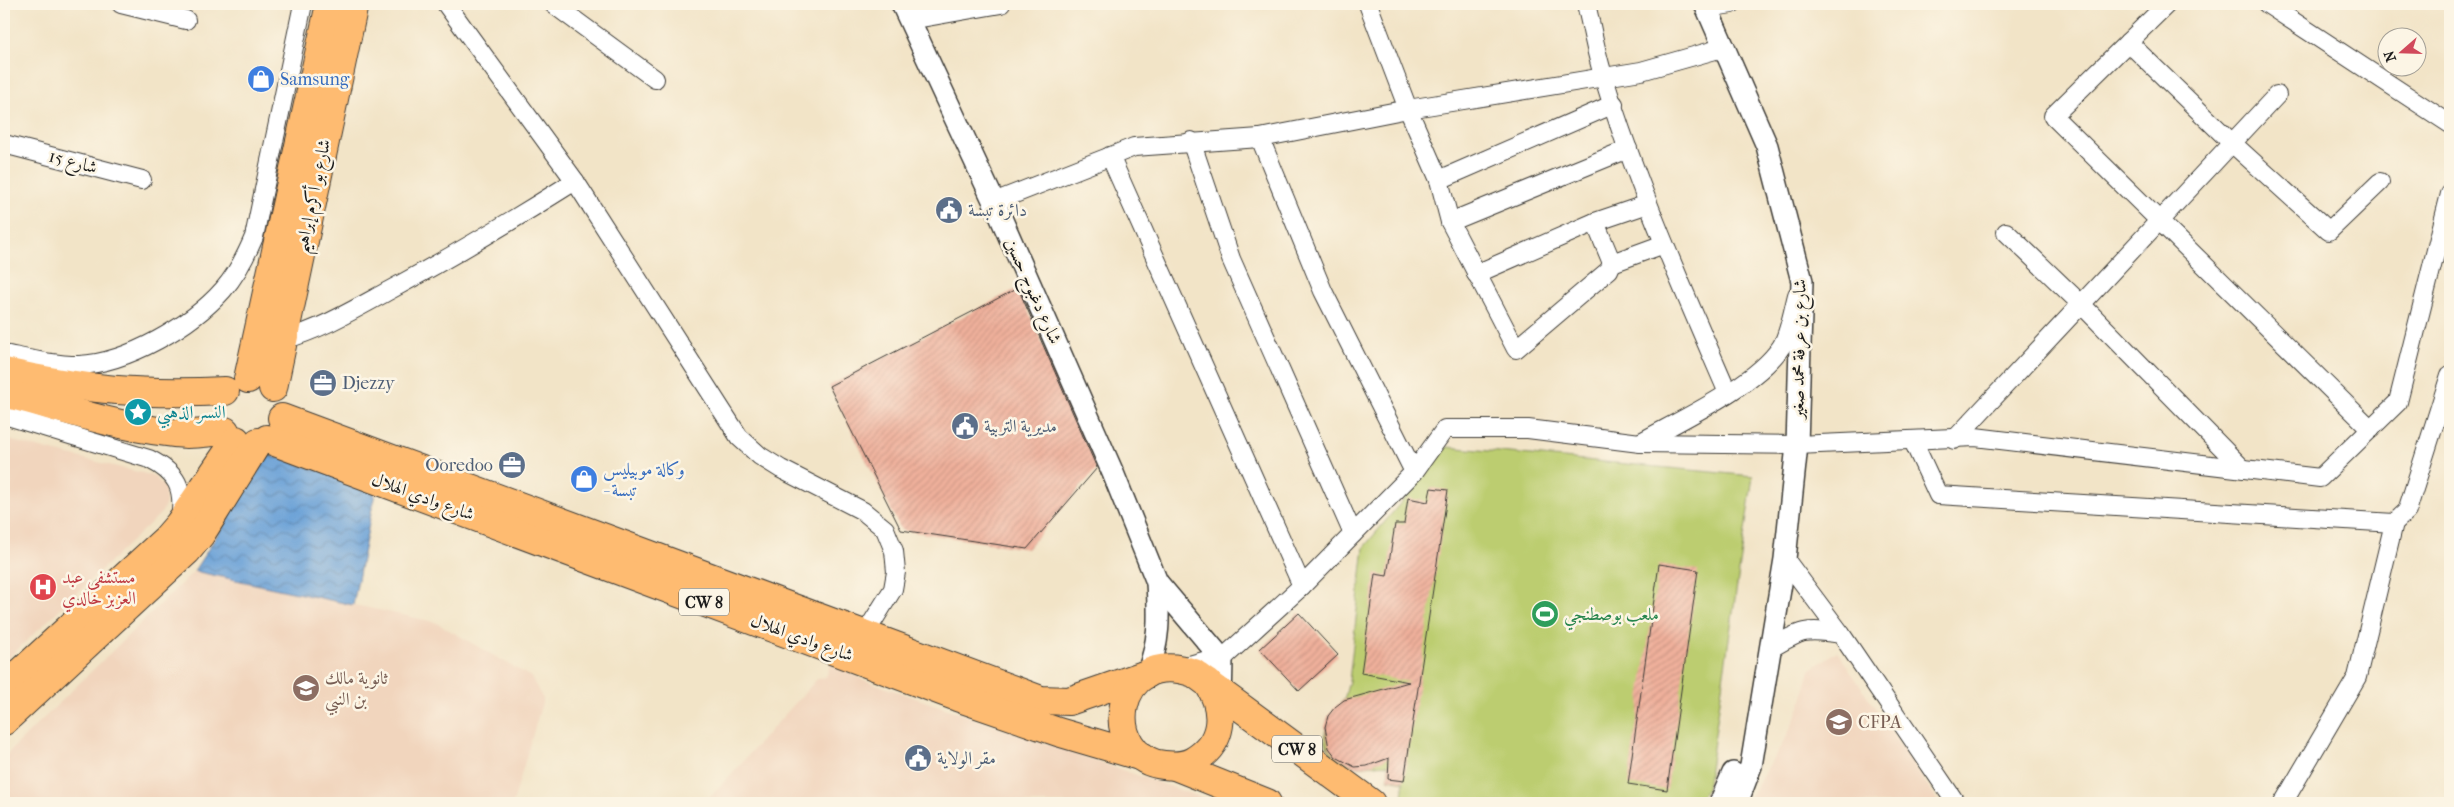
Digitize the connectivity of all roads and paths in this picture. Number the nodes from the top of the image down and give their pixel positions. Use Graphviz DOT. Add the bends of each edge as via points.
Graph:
graph roads {
  1 [pos="121,4"];
  2 [pos="303,4"];
  3 [pos="330,4"];
  4 [pos="354,4"];
  5 [pos="446,4"];
  6 [pos="553,4"];
  7 [pos="1001,4"];
  8 [pos="1368,4"];
  9 [pos="1586,4"];
  10 [pos="1732,4"];
  11 [pos="2167,4"];
  12 [pos="2266,4"];
  13 [pos="1706,6"];
  14 [pos="906,12"];
  15 [pos="186,20"];
  16 [pos="2128,42"];
  17 [pos="1726,47"];
  18 [pos="1604,78"];
  19 [pos="655,79"];
  20 [pos="2277,95"];
  21 [pos="1614,104"];
  22 [pos="1408,108"];
  23 [pos="2450,124"];
  24 [pos="1260,138"];
  25 [pos="1191,141"];
  26 [pos="4,144"];
  27 [pos="2232,144"];
  28 [pos="1628,149"];
  29 [pos="1110,156"];
  30 [pos="142,180"];
  31 [pos="1439,180"];
  32 [pos="576,181"];
  33 [pos="2380,182"];
  34 [pos="2450,194"];
  35 [pos="994,202"];
  36 [pos="1648,204"];
  37 [pos="2159,220"];
  38 [pos="1450,222"];
  39 [pos="1595,222"];
  40 [pos="2006,232"];
  41 [pos="1664,244"];
  42 [pos="1612,262"];
  43 [pos="1476,274"];
  44 [pos="1802,281"];
  45 [pos="2081,304"];
  46 [pos="283,340"];
  47 [pos="54,364"];
  48 [pos="6,372"];
  49 [pos="2450,375"];
  50 [pos="261,383"];
  51 [pos="225,391"];
  52 [pos="1728,393"];
  53 [pos="4,415"];
  54 [pos="2371,429"];
  55 [pos="254,434"];
  56 [pos="1954,440"];
  57 [pos="1913,441"];
  58 [pos="1640,443"];
  59 [pos="1797,445"];
  60 [pos="2243,469"];
  61 [pos="1414,472"];
  62 [pos="2394,523"];
  63 [pos="179,524"];
  64 [pos="1353,534"];
  65 [pos="1785,559"];
  66 [pos="1158,582"];
  67 [pos="1302,586"];
  68 [pos="1841,634"];
  69 [pos="858,646"];
  70 [pos="1770,649"];
  71 [pos="1222,659"];
  72 [pos="1179,668"];
  73 [pos="1147,674"];
  74 [pos="4,688"];
  75 [pos="1217,697"];
  76 [pos="4,721"];
  77 [pos="1143,757"];
  78 [pos="1175,766"];
  79 [pos="1267,803"];
  80 [pos="1371,803"];
  81 [pos="1720,803"];
  82 [pos="1737,803"];
  83 [pos="1956,803"];
  84 [pos="2283,803"];
  1 -- 15 [label="street"];
  2 -- 47 [label="street" via="254,237 243,262 224,290 195,315 141,348 112,359 82,365"];
  3 -- 50 [label="main road, شارع بو أكرم إبراهيم"];
  4 -- 46 [label="main road, شارع بو أكرم إبراهيم"];
  5 -- 32 [label="street"];
  6 -- 19 [label="street"];
  7 -- 14 [label="street"];
  8 -- 22 [label="street"];
  9 -- 18 [label="street"];
  10 -- 13 [label="street"];
  11 -- 16 [label="street"];
  12 -- 23 [label="street"];
  13 -- 17 [label="street, شارع بن عرفة محمد صغير"];
  14 -- 35 [label="street, شارع دغبوج حسين"];
  16 -- 27 [label="street"];
  16 -- 37 [label="street" via="2054,116"];
  17 -- 18 [label="street"];
  17 -- 44 [label="street, شارع بن عرفة محمد صغير" via="1767,146"];
  18 -- 21 [label="street"];
  18 -- 22 [label="street"];
  20 -- 27 [label="street"];
  21 -- 28 [label="street"];
  21 -- 31 [label="street"];
  22 -- 24 [label="street"];
  22 -- 31 [label="street"];
  24 -- 25 [label="street"];
  24 -- 61 [label="street" via="1323,291"];
  25 -- 29 [label="street" via="1134,147"];
  25 -- 64 [label="street" via="1231,259"];
  26 -- 30 [label="street, شارع 15"];
  27 -- 33 [label="street" via="2329,231"];
  27 -- 37 [label="street"];
  28 -- 36 [label="street"];
  28 -- 38 [label="street"];
  29 -- 35 [label="street"];
  29 -- 67 [label="street"];
  31 -- 38 [label="street"];
  32 -- 46 [label="street" via="449,259 335,321"];
  32 -- 69 [label="street" via="739,437 760,456 863,511 886,529 894,551 896,572 893,589"];
  34 -- 54 [label="street" via="2398,402"];
  35 -- 66 [label="street, شارع دغبوج حسين"];
  36 -- 39 [label="street"];
  36 -- 41 [label="street"];
  37 -- 45 [label="street"];
  37 -- 54 [label="street"];
  38 -- 43 [label="street"];
  39 -- 42 [label="street"];
  39 -- 43 [label="street"];
  40 -- 45 [label="street"];
  41 -- 42 [label="street"];
  41 -- 52 [label="street"];
  42 -- 43 [label="street" via="1609,270 1516,349"];
  44 -- 52 [label="street" via="1781,346 1760,369"];
  44 -- 59 [label="street, شارع بن عرفة محمد صغير"];
  45 -- 56 [label="street"];
  45 -- 60 [label="street"];
  46 -- 50 [label="main road, شارع بو أكرم إبراهيم"];
  47 -- 48 [label="street"];
  47 -- 48 [label="street"];
  48 -- 51 [label="main road" via="56,384 126,392"];
  48 -- 55 [label="main road, شارع وادي الهلال / CW 8" via="167,432"];
  49 -- 62 [label="street" via="2407,511"];
  50 -- 51 [label="main road" via="231,385"];
  50 -- 55 [label="main road" via="281,402"];
  51 -- 55 [label="main road" via="218,411 220,422"];
  52 -- 58 [label="street"];
  53 -- 63 [label="street" via="163,466 180,488"];
  54 -- 60 [label="street" via="2320,478"];
  55 -- 63 [label="main road"];
  55 -- 69 [label="main road, شارع وادي الهلال / CW 8"];
  55 -- 76 [label="main road" via="201,534 187,552"];
  56 -- 57 [label="street"];
  56 -- 60 [label="street" via="1975,438"];
  57 -- 59 [label="street"];
  57 -- 62 [label="street" via="1938,495"];
  58 -- 59 [label="street"];
  58 -- 61 [label="street" via="1528,429 1445,429"];
  59 -- 65 [label="street, شارع بن عرفة محمد صغير"];
  61 -- 64 [label="street"];
  62 -- 84 [label="street" via="2358,677"];
  63 -- 74 [label="main road"];
  64 -- 67 [label="street"];
  65 -- 68 [label="street"];
  65 -- 70 [label="street, شارع بن عرفة محمد صغير"];
  66 -- 71 [label="street" via="1192,627"];
  66 -- 73 [label="street" via="1156,652"];
  67 -- 71 [label="street"];
  68 -- 70 [label="street" via="1812,629 1796,633"];
  68 -- 83 [label="street"];
  69 -- 73 [label="main road, شارع وادي الهلال / CW 8" via="1049,701 1070,701"];
  69 -- 77 [label="main road, شارع وادي الهلال / CW 8" via="1058,732"];
  70 -- 81 [label="street, شارع بن عرفة محمد صغير" via="1738,760"];
  70 -- 82 [label="street, شارع بن عرفة محمد صغير" via="1751,766"];
  71 -- 72 [label="street"];
  71 -- 75 [label="street"];
  72 -- 73 [label="main road" via="1162,668"];
  72 -- 75 [label="main road" via="1194,673"];
  73 -- 77 [label="main road" via="1134,684 1125,698 1122,714 1124,731 1131,746"];
  75 -- 78 [label="main road" via="1219,728 1214,742 1204,754"];
  75 -- 80 [label="main road, CW 8"];
  77 -- 78 [label="main road" via="1158,764"];
  78 -- 79 [label="main road"];
}
